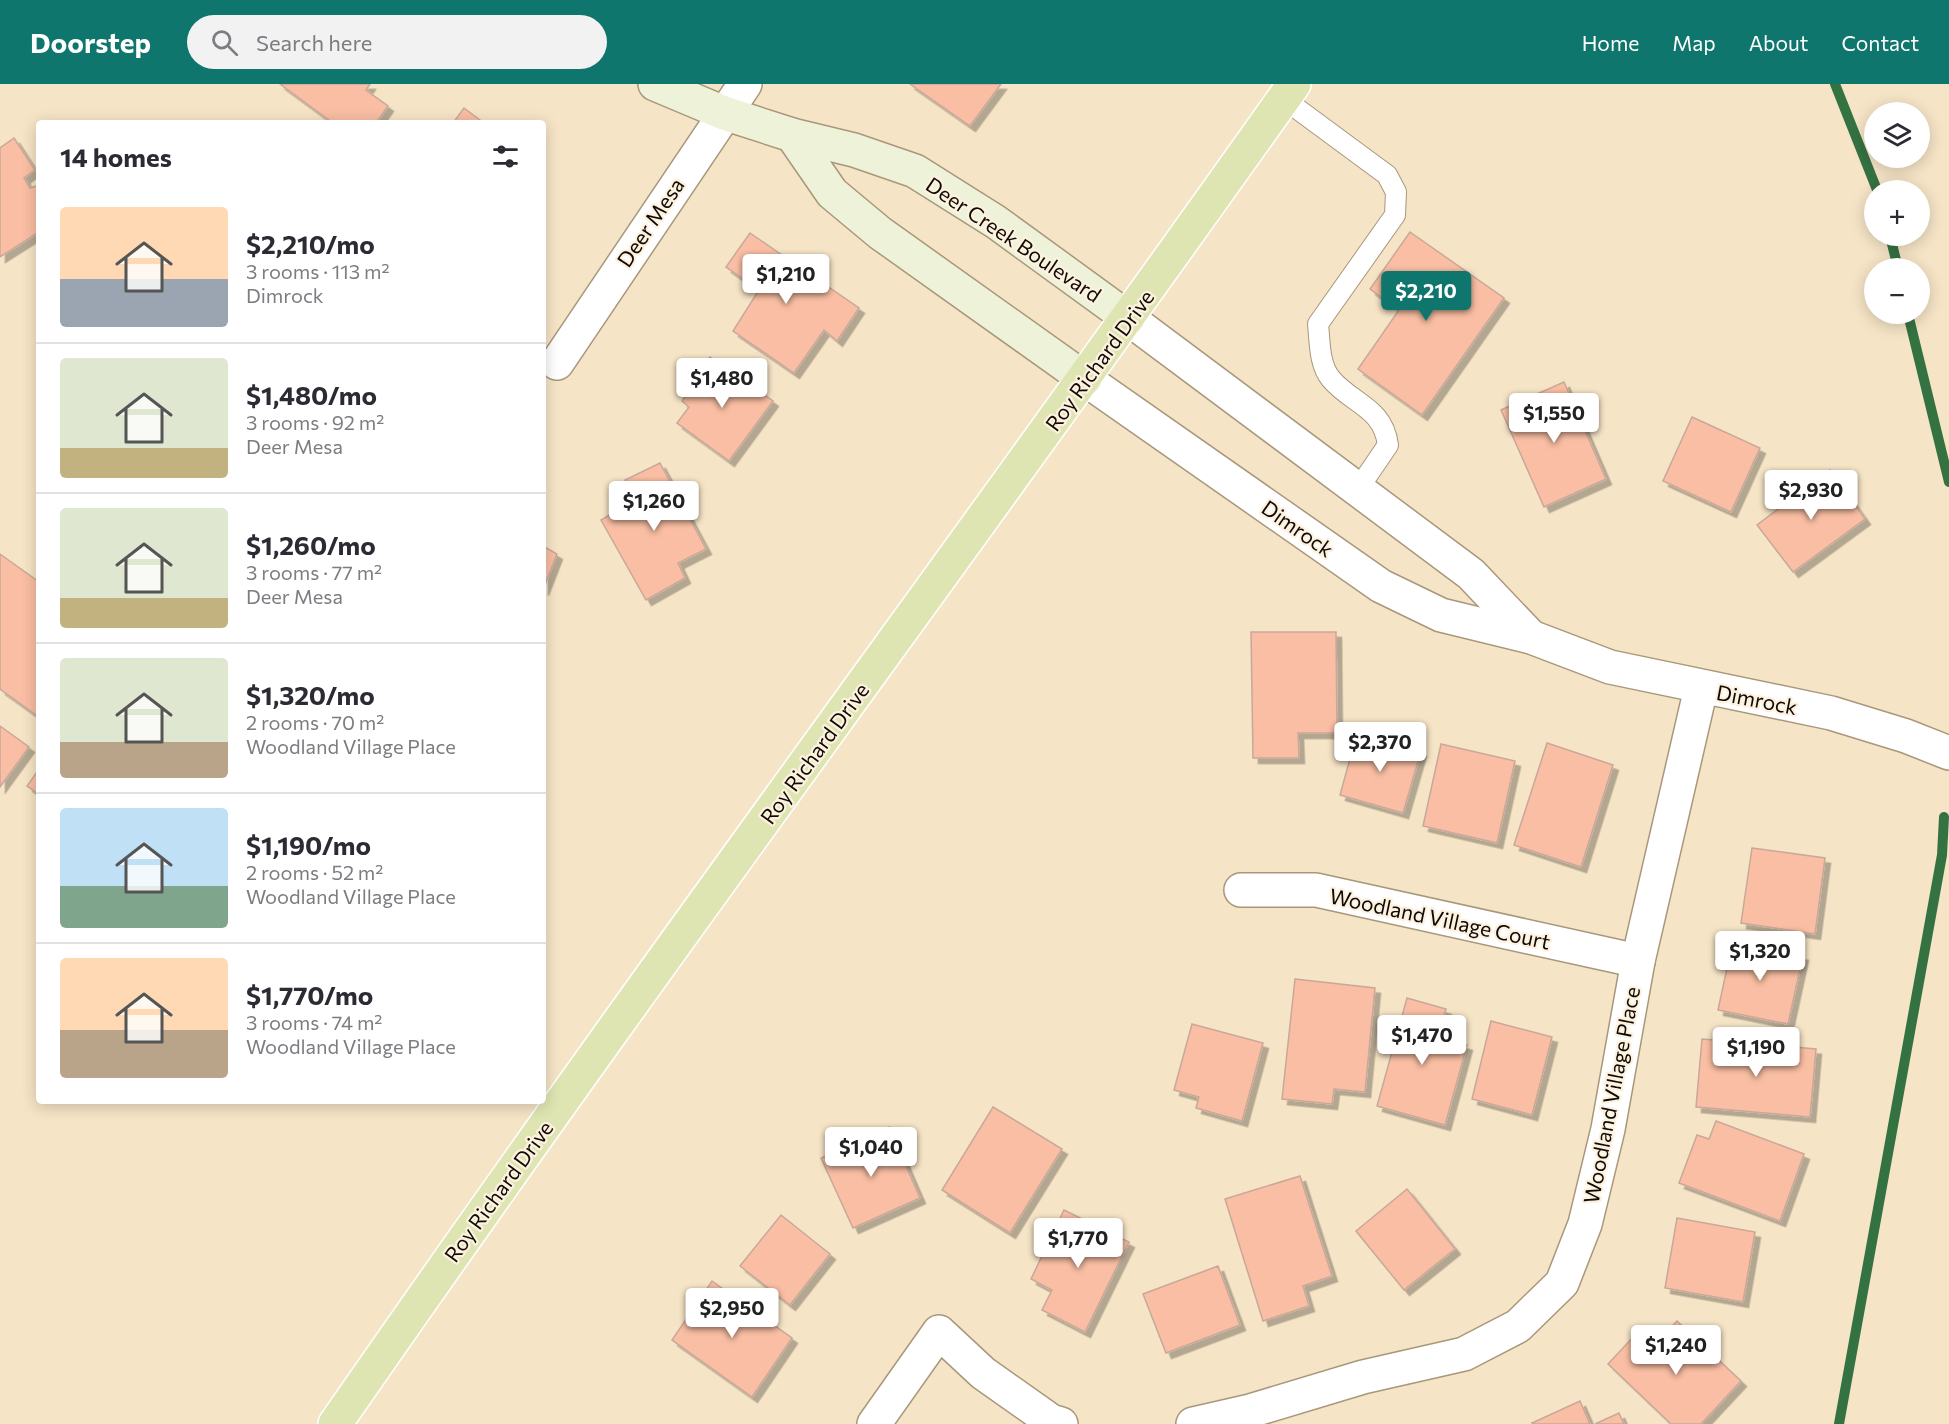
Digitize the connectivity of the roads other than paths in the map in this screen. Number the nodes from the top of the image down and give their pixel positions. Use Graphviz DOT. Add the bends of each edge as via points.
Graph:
graph roads {
  1 [pos="654,84"];
  2 [pos="745,84"];
  3 [pos="1289,91"];
  4 [pos="724,112"];
  5 [pos="792,135"];
  6 [pos="1128,318"];
  7 [pos="557,363"];
  8 [pos="1085,379"];
  9 [pos="1358,489"];
  10 [pos="1531,637"];
  11 [pos="1701,688"];
  12 [pos="1949,753"];
  13 [pos="1241,890"];
  14 [pos="1638,961"];
  15 [pos="335,1424"];
  16 [pos="874,1424"];
  17 [pos="1061,1424"];
  18 [pos="1193,1424"];
  1 -- 4 [label="street, Deer Creek Boulevard"];
  2 -- 4 [label="street, Deer Mesa"];
  3 -- 6 [label="main road, Roy Richard Drive"];
  3 -- 9 [label="lane" via="1387,175 1396,192 1395,215 1318,324 1323,364 1331,379 1373,412 1386,431 1388,445"];
  4 -- 5 [label="street, Deer Creek Boulevard"];
  4 -- 7 [label="street, Deer Mesa"];
  5 -- 6 [label="street, Deer Creek Boulevard" via="854,150 915,171 996,222"];
  5 -- 8 [label="street" via="832,193"];
  6 -- 8 [label="main road, Roy Richard Drive"];
  6 -- 9 [label="street, Dimrock"];
  8 -- 10 [label="street, Dimrock" via="1380,585 1441,615"];
  8 -- 15 [label="main road, Roy Richard Drive" via="463,1239"];
  9 -- 10 [label="street, Dimrock" via="1471,574"];
  10 -- 11 [label="street, Dimrock" via="1610,667"];
  11 -- 12 [label="street, Dimrock" via="1831,713"];
  11 -- 14 [label="street, Woodland Village Place"];
  13 -- 14 [label="street, Woodland Village Court" via="1316,890"];
  14 -- 18 [label="street, Woodland Village Place" via="1608,1130 1585,1224 1562,1283 1518,1326 1464,1354"];
  16 -- 17 [label="street" via="939,1332 983,1374"];
}
